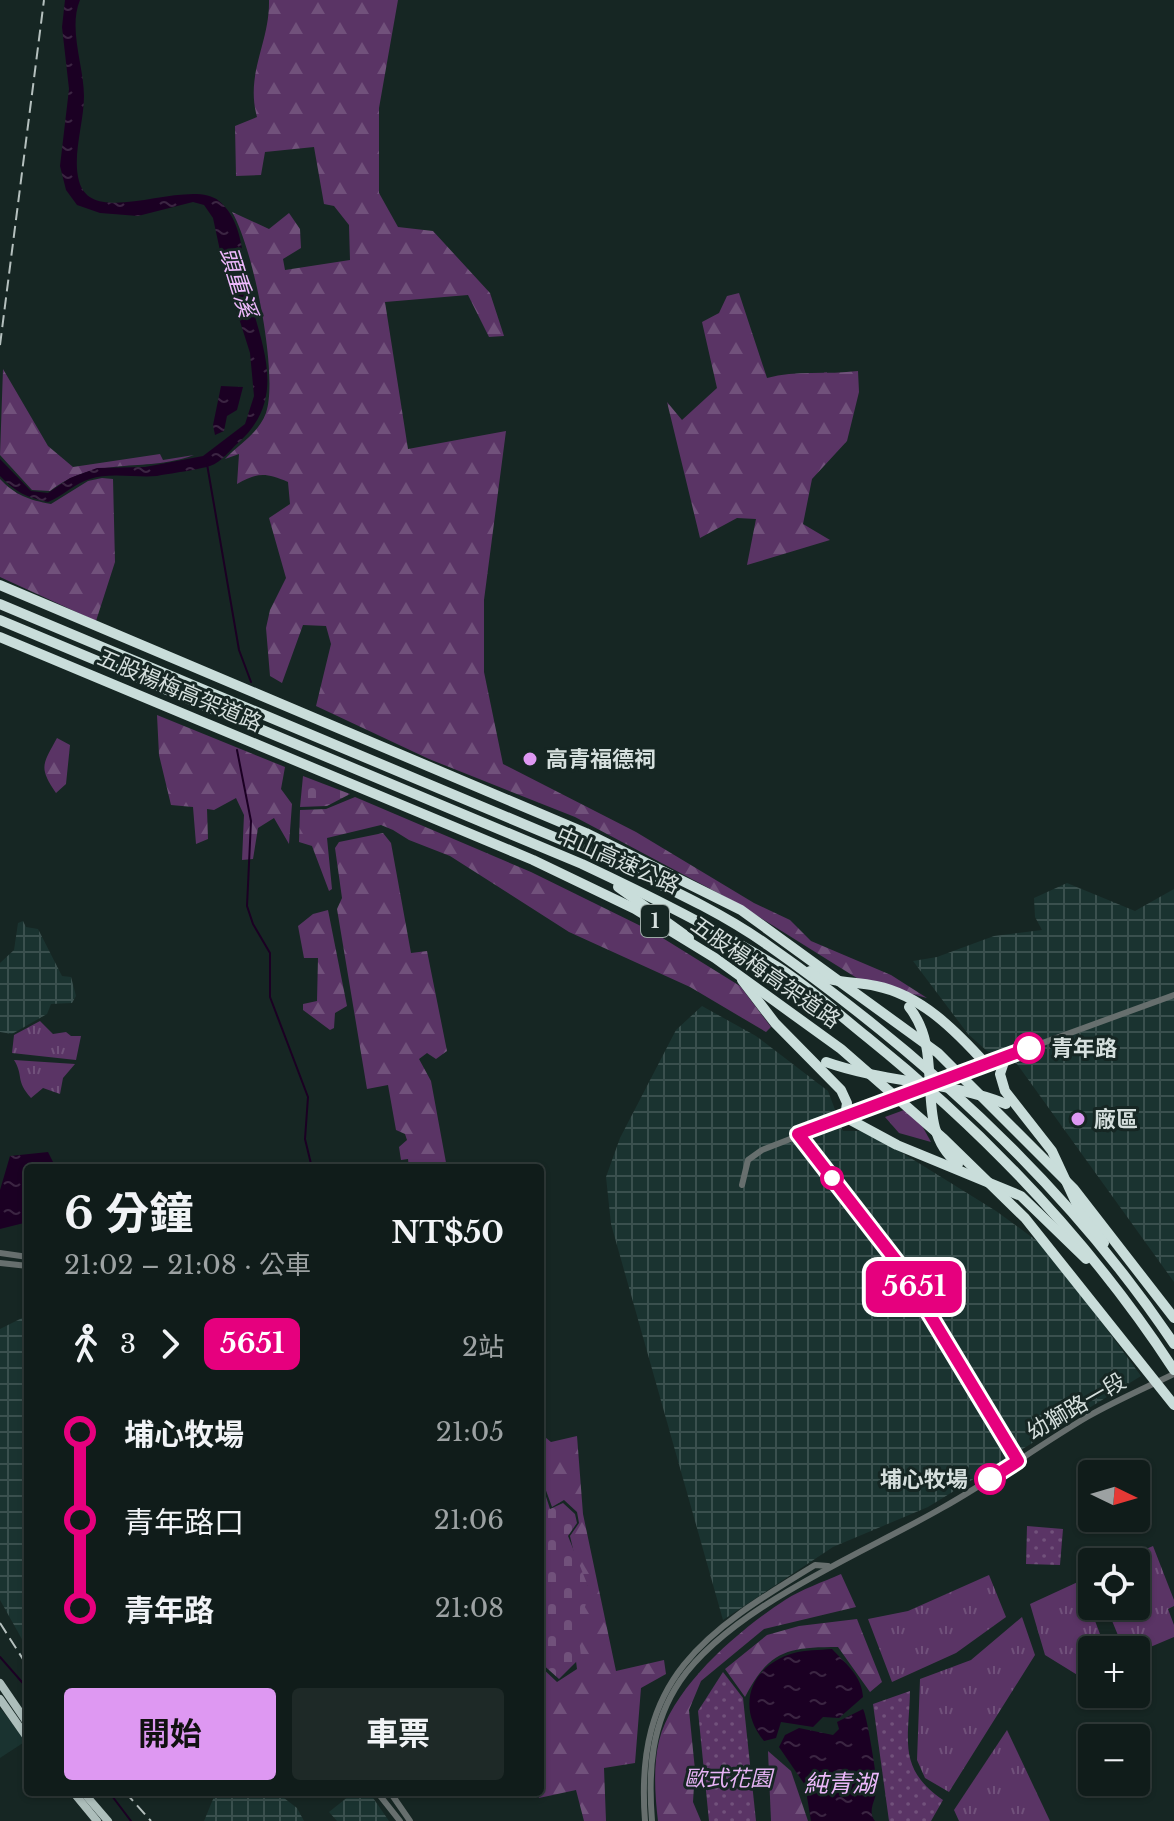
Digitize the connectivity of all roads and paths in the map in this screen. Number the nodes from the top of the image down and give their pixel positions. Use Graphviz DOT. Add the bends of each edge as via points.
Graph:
graph roads {
  1 [pos="0,585"];
  2 [pos="0,604"];
  3 [pos="0,620"];
  4 [pos="0,637"];
  5 [pos="582,864"];
  6 [pos="768,945"];
  7 [pos="899,995"];
  8 [pos="1174,995"];
  9 [pos="1006,1056"];
  10 [pos="811,1057"];
  11 [pos="986,1064"];
  12 [pos="932,1084"];
  13 [pos="845,1117"];
  14 [pos="1028,1119"];
  15 [pos="971,1174"];
  16 [pos="742,1185"];
  17 [pos="0,1253"];
  18 [pos="24,1256"];
  19 [pos="0,1263"];
  20 [pos="24,1266"];
  21 [pos="1127,1300"];
  22 [pos="1147,1304"];
  23 [pos="1174,1318"];
  24 [pos="1174,1344"];
  25 [pos="1174,1372"];
  26 [pos="1174,1405"];
  27 [pos="830,1566"];
  28 [pos="0,1683"];
  29 [pos="0,1699"];
  30 [pos="24,1718"];
  31 [pos="24,1733"];
  32 [pos="76,1796"];
  33 [pos="86,1796"];
  34 [pos="381,1796"];
  35 [pos="392,1796"];
  36 [pos="403,1818"];
  37 [pos="97,1821"];
  38 [pos="108,1821"];
  39 [pos="645,1821"];
  40 [pos="652,1821"];
  1 -- 23 [label="highway, 五股楊梅高架道路 / 1, bridge" via="586,833 741,910 938,1053 1074,1189"];
  2 -- 6 [label="highway, 中山高速公路 / 1" via="609,860"];
  3 -- 5 [label="highway, 中山高速公路 / 1"];
  4 -- 26 [label="highway, 五股楊梅高架道路 / 1, bridge" via="533,860 635,909 715,958 841,1049 944,1139 1025,1218"];
  5 -- 10 [label="highway" via="742,980 775,1023"];
  5 -- 21 [label="highway, 中山高速公路 / 1" via="676,908 804,986 986,1140 1048,1203"];
  6 -- 7 [label="highway" via="827,979"];
  6 -- 22 [label="highway, 中山高速公路 / 1" via="911,1056 1002,1137"];
  7 -- 11 [label="highway" via="955,1029"];
  7 -- 12 [label="highway, bridge" via="925,1036"];
  8 -- 9 [label="street"];
  9 -- 11 [label="street"];
  9 -- 14 [label="highway" via="1001,1083"];
  10 -- 12 [label="highway, bridge" via="879,1077"];
  10 -- 13 [label="highway" via="841,1090 847,1103"];
  11 -- 12 [label="street, bridge"];
  12 -- 13 [label="street, bridge"];
  12 -- 14 [label="highway, bridge" via="1006,1104"];
  12 -- 15 [label="highway, bridge" via="937,1137"];
  13 -- 15 [label="highway" via="897,1145"];
  13 -- 16 [label="street" via="762,1150 748,1160"];
  14 -- 22 [label="highway" via="1052,1151 1078,1207"];
  15 -- 21 [label="highway" via="1029,1203"];
  17 -- 18 [label="street"];
  19 -- 20 [label="street"];
  21 -- 25 [label="highway, 中山高速公路 / 1"];
  22 -- 24 [label="highway, 中山高速公路 / 1"];
  25 -- 27 [label="street, 幼獅路一段" via="1087,1417 942,1508"];
  27 -- 39 [label="street, 幼獅路一段" via="815,1565 751,1607 675,1674 648,1734"];
  27 -- 40 [label="street, 幼獅路一段" via="721,1640 681,1681 656,1734 649,1786"];
  28 -- 30 [label="main road"];
  29 -- 31 [label="main road"];
  32 -- 37 [label="main road"];
  33 -- 38 [label="main road"];
  34 -- 36 [label="street"];
  35 -- 36 [label="street"];
}
